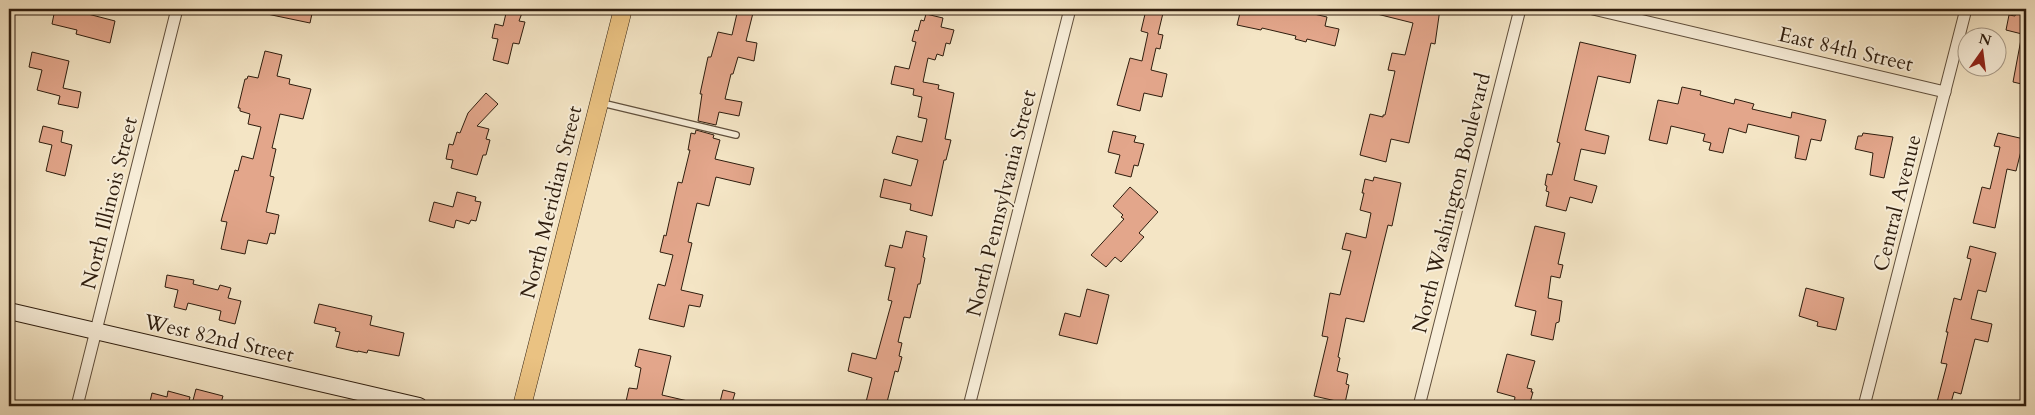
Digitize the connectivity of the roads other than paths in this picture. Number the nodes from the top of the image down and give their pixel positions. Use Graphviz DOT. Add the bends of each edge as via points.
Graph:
graph roads {
  1 [pos="177,9"];
  2 [pos="623,9"];
  3 [pos="1070,9"];
  4 [pos="1520,9"];
  5 [pos="1593,9"];
  6 [pos="1966,9"];
  7 [pos="1945,92"];
  8 [pos="600,102"];
  9 [pos="736,135"];
  10 [pos="9,311"];
  11 [pos="97,331"];
  12 [pos="78,406"];
  13 [pos="419,406"];
  14 [pos="522,406"];
  15 [pos="969,406"];
  16 [pos="1419,406"];
  17 [pos="1864,406"];
  1 -- 11 [label="street, North Illinois Street"];
  2 -- 8 [label="main road, North Meridian Street"];
  3 -- 15 [label="street, North Pennsylvania Street"];
  4 -- 16 [label="street, North Washington Boulevard"];
  5 -- 7 [label="street, East 84th Street"];
  6 -- 7 [label="street, Central Avenue"];
  7 -- 17 [label="street, Central Avenue"];
  8 -- 9 [label="lane"];
  8 -- 14 [label="main road, North Meridian Street"];
  10 -- 11 [label="street, West 82nd Street"];
  11 -- 12 [label="street, North Illinois Street"];
  11 -- 13 [label="street, West 82nd Street"];
}
